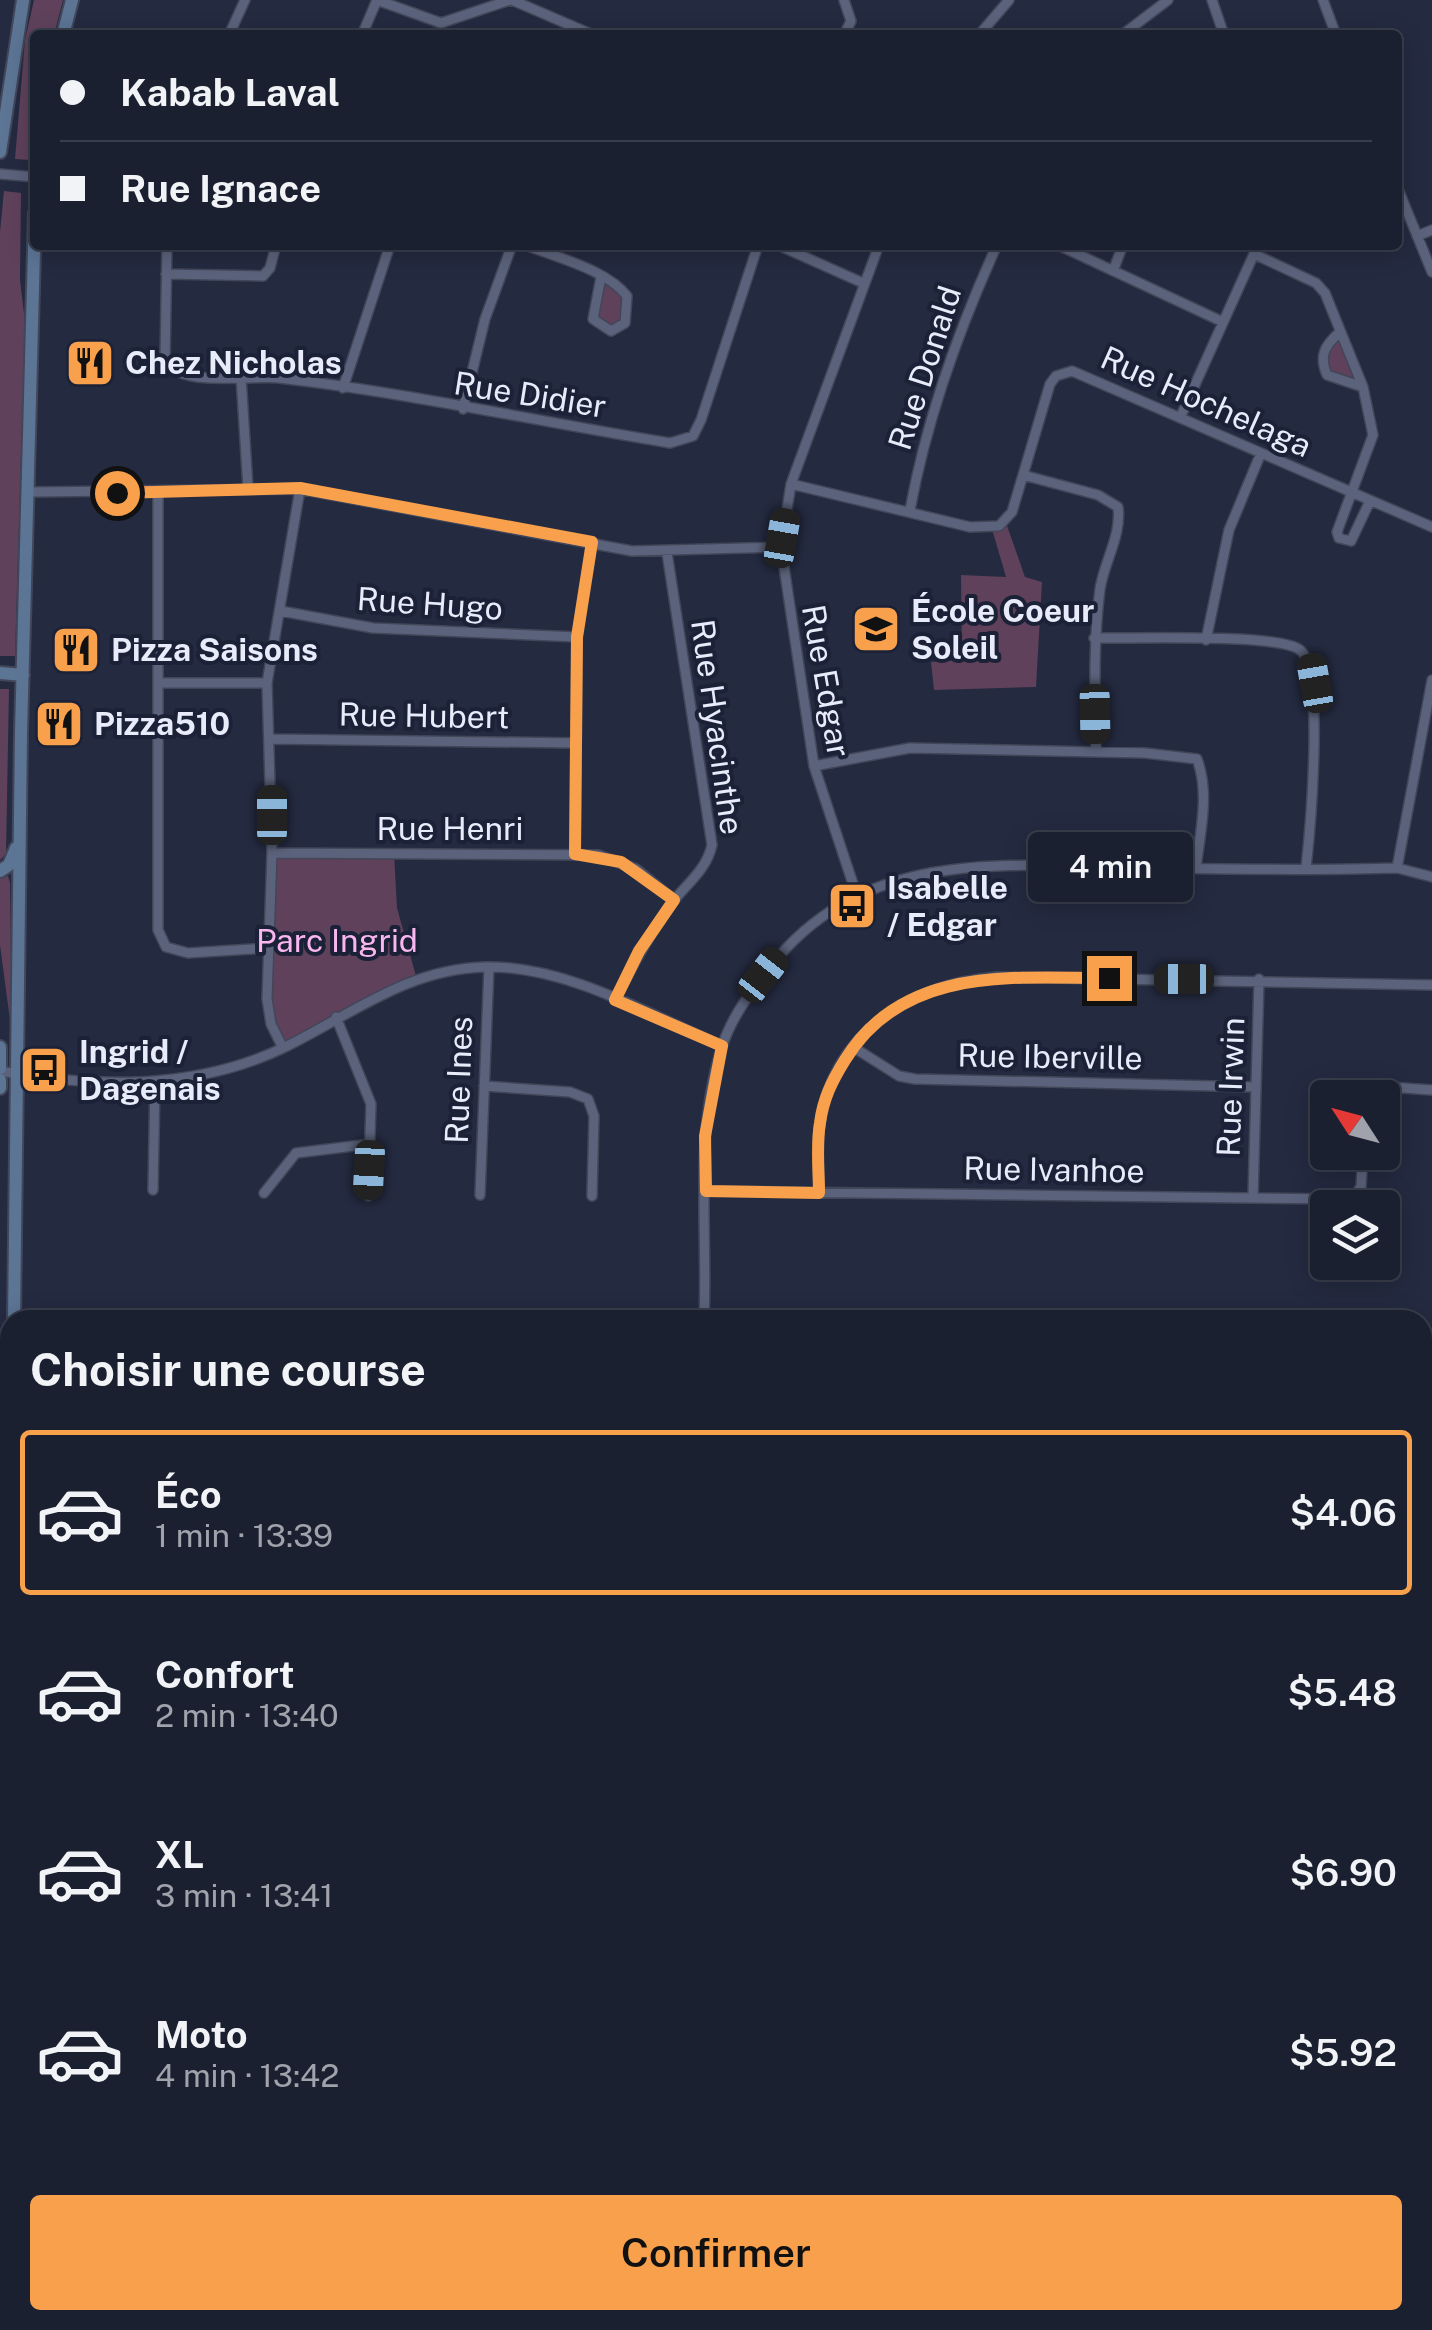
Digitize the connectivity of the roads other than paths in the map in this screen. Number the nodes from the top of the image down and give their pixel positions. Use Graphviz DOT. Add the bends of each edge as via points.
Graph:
graph roads {
  1 [pos="23,0"];
  2 [pos="72,0"];
  3 [pos="245,0"];
  4 [pos="377,0"];
  5 [pos="511,0"];
  6 [pos="844,0"];
  7 [pos="1009,0"];
  8 [pos="1168,0"];
  9 [pos="1212,0"];
  10 [pos="1323,0"];
  11 [pos="64,30"];
  12 [pos="231,30"];
  13 [pos="364,30"];
  14 [pos="581,30"];
  15 [pos="846,30"];
  16 [pos="984,30"];
  17 [pos="1129,30"];
  18 [pos="1222,30"];
  19 [pos="1334,30"];
  20 [pos="0,152"];
  21 [pos="0,174"];
  22 [pos="30,177"];
  23 [pos="1402,199"];
  24 [pos="1432,230"];
  25 [pos="1417,236"];
  26 [pos="34,250"];
  27 [pos="167,250"];
  28 [pos="275,250"];
  29 [pos="388,250"];
  30 [pos="510,250"];
  31 [pos="538,250"];
  32 [pos="756,250"];
  33 [pos="789,250"];
  34 [pos="877,250"];
  35 [pos="995,250"];
  36 [pos="1069,250"];
  37 [pos="1121,250"];
  38 [pos="1256,250"];
  39 [pos="1258,250"];
  40 [pos="1113,271"];
  41 [pos="1432,272"];
  42 [pos="166,274"];
  43 [pos="601,276"];
  44 [pos="864,284"];
  45 [pos="1223,322"];
  46 [pos="1340,332"];
  47 [pos="241,377"];
  48 [pos="1363,387"];
  49 [pos="343,388"];
  50 [pos="462,409"];
  51 [pos="1180,418"];
  52 [pos="1261,454"];
  53 [pos="1023,475"];
  54 [pos="791,484"];
  55 [pos="248,488"];
  56 [pos="300,488"];
  57 [pos="30,492"];
  58 [pos="158,493"];
  59 [pos="1351,493"];
  60 [pos="1370,501"];
  61 [pos="910,510"];
  62 [pos="1432,527"];
  63 [pos="592,542"];
  64 [pos="780,547"];
  65 [pos="667,553"];
  66 [pos="281,611"];
  67 [pos="577,637"];
  68 [pos="1094,638"];
  69 [pos="1206,640"];
  70 [pos="0,673"];
  71 [pos="23,675"];
  72 [pos="1432,680"];
  73 [pos="158,683"];
  74 [pos="267,683"];
  75 [pos="271,739"];
  76 [pos="575,743"];
  77 [pos="1420,751"];
  78 [pos="1096,752"];
  79 [pos="1432,753"];
  80 [pos="814,766"];
  81 [pos="20,836"];
  82 [pos="272,853"];
  83 [pos="575,854"];
  84 [pos="1196,868"];
  85 [pos="1306,868"];
  86 [pos="1398,868"];
  87 [pos="0,871"];
  88 [pos="1432,878"];
  89 [pos="857,896"];
  90 [pos="674,900"];
  91 [pos="269,948"];
  92 [pos="489,967"];
  93 [pos="1259,979"];
  94 [pos="1432,985"];
  95 [pos="615,1000"];
  96 [pos="336,1017"];
  97 [pos="722,1046"];
  98 [pos="853,1046"];
  99 [pos="0,1047"];
  100 [pos="284,1048"];
  101 [pos="0,1069"];
  102 [pos="17,1074"];
  103 [pos="0,1080"];
  104 [pos="155,1082"];
  105 [pos="484,1086"];
  106 [pos="1256,1087"];
  107 [pos="0,1088"];
  108 [pos="1400,1089"];
  109 [pos="1432,1090"];
  110 [pos="370,1144"];
  111 [pos="1362,1170"];
  112 [pos="153,1190"];
  113 [pos="706,1191"];
  114 [pos="264,1193"];
  115 [pos="819,1193"];
  116 [pos="480,1195"];
  117 [pos="368,1196"];
  118 [pos="592,1196"];
  119 [pos="1253,1196"];
  120 [pos="14,1310"];
  121 [pos="704,1310"];
  1 -- 20 [label="main road"];
  2 -- 11 [label="main road"];
  3 -- 12 [label="street"];
  4 -- 5 [label="street" via="441,23"];
  4 -- 13 [label="street"];
  5 -- 14 [label="street"];
  6 -- 15 [label="street" via="851,21"];
  7 -- 16 [label="street"];
  8 -- 17 [label="street"];
  9 -- 18 [label="street"];
  10 -- 19 [label="street"];
  21 -- 22 [label="street"];
  23 -- 25 [label="street"];
  24 -- 25 [label="street"];
  25 -- 41 [label="street"];
  26 -- 57 [label="main road"];
  27 -- 42 [label="street"];
  28 -- 42 [label="street" via="263,276"];
  29 -- 49 [label="street"];
  30 -- 50 [label="street"];
  31 -- 43 [label="street"];
  32 -- 50 [label="street, Rue Didier" via="702,420 684,441"];
  33 -- 44 [label="street"];
  34 -- 44 [label="street, Rue Edgar"];
  35 -- 61 [label="street, Rue Donald" via="943,377"];
  36 -- 40 [label="street"];
  37 -- 40 [label="street"];
  38 -- 45 [label="street"];
  39 -- 46 [label="street" via="1316,283"];
  40 -- 45 [label="street"];
  42 -- 47 [label="street, Rue Didier" via="168,368 183,377"];
  43 -- 43 [label="street" via="593,319 611,331 624,323 627,296"];
  44 -- 54 [label="street, Rue Edgar"];
  45 -- 51 [label="street"];
  46 -- 48 [label="street"];
  46 -- 48 [label="street" via="1321,360 1327,375"];
  47 -- 49 [label="street, Rue Didier"];
  47 -- 55 [label="street"];
  48 -- 59 [label="street" via="1373,435"];
  49 -- 50 [label="street, Rue Didier"];
  51 -- 52 [label="street, Rue Hochelaga"];
  51 -- 53 [label="street, Rue Hochelaga" via="1072,371 1056,376"];
  52 -- 59 [label="street, Rue Hochelaga"];
  52 -- 69 [label="street" via="1229,530"];
  53 -- 61 [label="street, Rue Hochelaga" via="1012,512 992,529"];
  53 -- 68 [label="street" via="1118,507"];
  54 -- 61 [label="street, Rue Hochelaga"];
  54 -- 64 [label="street, Rue Edgar"];
  55 -- 56 [label="street"];
  55 -- 58 [label="street"];
  56 -- 63 [label="street"];
  56 -- 66 [label="street"];
  57 -- 58 [label="street"];
  57 -- 71 [label="main road"];
  58 -- 73 [label="street"];
  59 -- 60 [label="street, Rue Hochelaga"];
  59 -- 60 [label="street" via="1336,532 1345,542"];
  60 -- 62 [label="street, Rue Hochelaga"];
  63 -- 65 [label="street"];
  63 -- 67 [label="street"];
  64 -- 65 [label="street"];
  64 -- 80 [label="street, Rue Edgar"];
  65 -- 90 [label="street, Rue Hyacinthe" via="712,845 701,871"];
  66 -- 67 [label="street, Rue Hugo" via="373,628"];
  66 -- 74 [label="street"];
  67 -- 76 [label="street"];
  68 -- 69 [label="street"];
  68 -- 78 [label="street"];
  69 -- 85 [label="street" via="1297,646 1310,660 1313,806"];
  70 -- 71 [label="main road"];
  71 -- 81 [label="main road"];
  72 -- 77 [label="street"];
  73 -- 74 [label="street"];
  73 -- 91 [label="street" via="158,930 166,947 188,953"];
  74 -- 75 [label="street"];
  75 -- 76 [label="street, Rue Hubert"];
  75 -- 82 [label="street"];
  76 -- 83 [label="street"];
  77 -- 79 [label="street"];
  77 -- 86 [label="street"];
  78 -- 80 [label="street" via="910,748"];
  78 -- 84 [label="street" via="1197,759 1203,798"];
  80 -- 89 [label="street, Rue Edgar"];
  81 -- 87 [label="main road"];
  81 -- 102 [label="main road"];
  82 -- 83 [label="street, Rue Henri"];
  82 -- 91 [label="street"];
  83 -- 90 [label="street, Rue Henri" via="621,862"];
  84 -- 85 [label="street"];
  84 -- 89 [label="street" via="972,864 929,870"];
  85 -- 86 [label="street"];
  86 -- 88 [label="street"];
  89 -- 97 [label="street" via="800,933 778,956 748,994"];
  90 -- 95 [label="street, Rue Hyacinthe"];
  91 -- 100 [label="street" via="271,1024"];
  92 -- 95 [label="street" via="556,978"];
  92 -- 96 [label="street" via="438,972"];
  92 -- 105 [label="street, Rue Ines"];
  93 -- 94 [label="street"];
  93 -- 98 [label="street" via="966,980 894,1007"];
  93 -- 106 [label="street, Rue Irwin"];
  95 -- 97 [label="street"];
  96 -- 100 [label="street"];
  96 -- 110 [label="street" via="364,1077"];
  97 -- 113 [label="street" via="705,1136"];
  98 -- 106 [label="street, Rue Iberville" via="915,1079"];
  98 -- 115 [label="street" via="828,1087 819,1126"];
  99 -- 101 [label="main road"];
  100 -- 104 [label="street" via="224,1072"];
  101 -- 102 [label="street"];
  102 -- 104 [label="street"];
  102 -- 120 [label="main road"];
  103 -- 107 [label="main road"];
  104 -- 112 [label="street"];
  105 -- 116 [label="street, Rue Ines"];
  105 -- 118 [label="street" via="588,1099 594,1116"];
  106 -- 119 [label="street, Rue Irwin"];
  108 -- 109 [label="street"];
  110 -- 114 [label="street" via="296,1153"];
  110 -- 117 [label="street"];
  111 -- 119 [label="street, Rue Ivanhoe" via="1355,1195"];
  113 -- 115 [label="street, Rue Ivanhoe"];
  113 -- 121 [label="street"];
  115 -- 119 [label="street, Rue Ivanhoe"];
}
